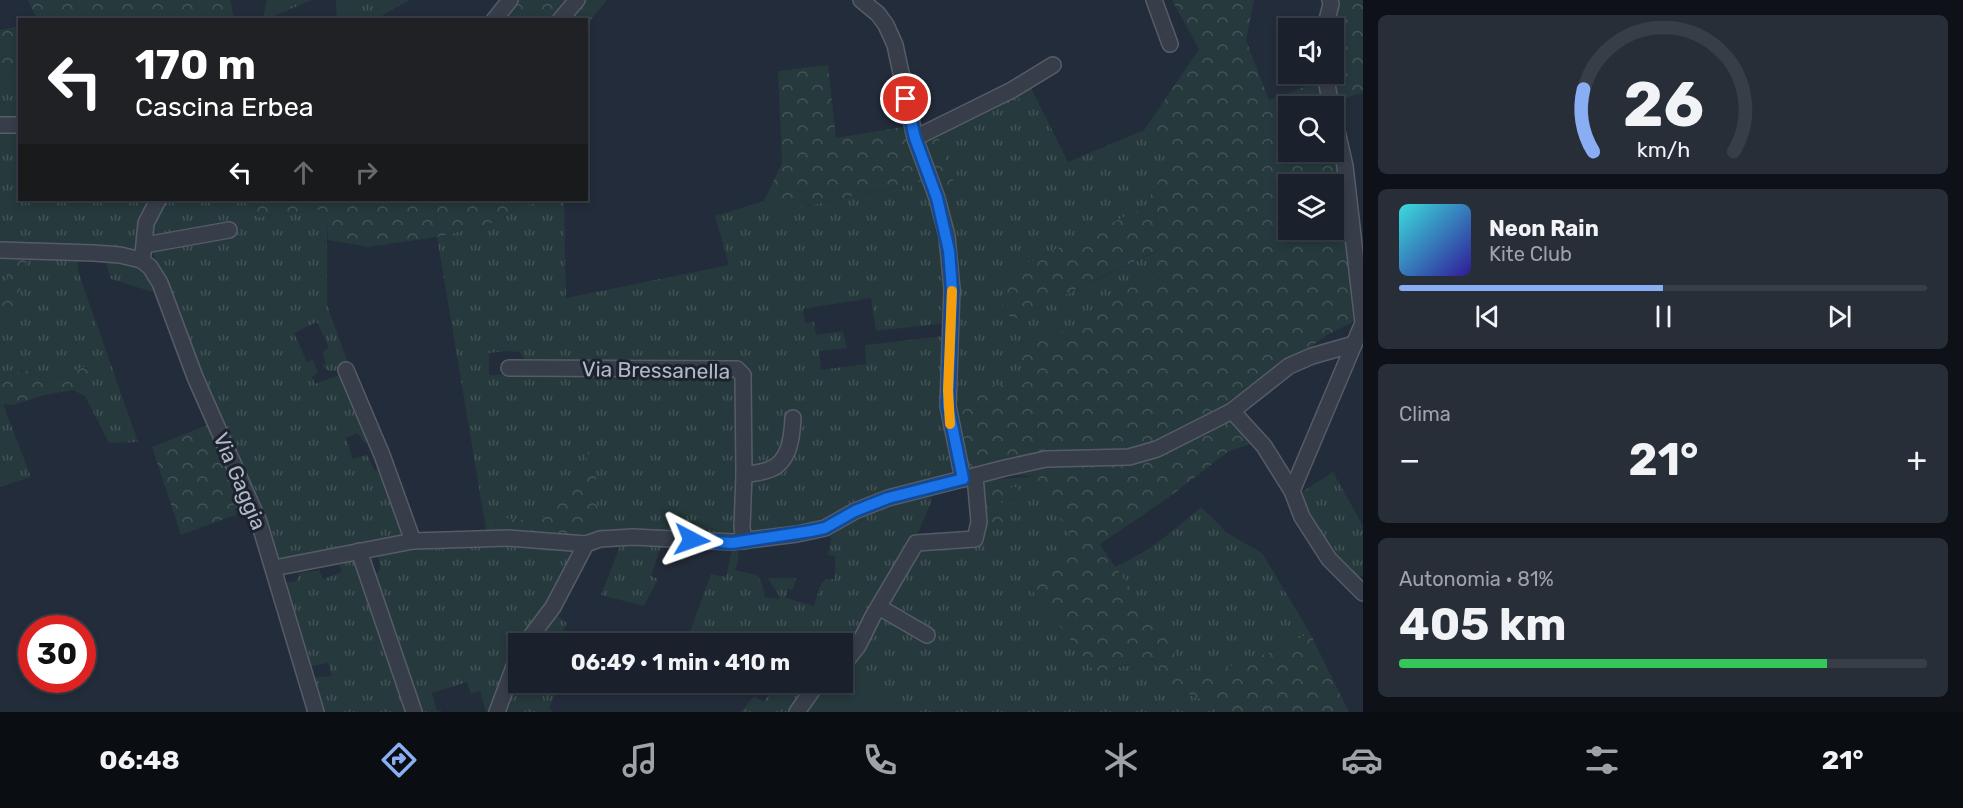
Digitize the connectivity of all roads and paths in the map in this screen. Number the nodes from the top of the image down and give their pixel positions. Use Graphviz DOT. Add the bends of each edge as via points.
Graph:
graph roads {
  1 [pos="510,0"];
  2 [pos="577,0"];
  3 [pos="861,0"];
  4 [pos="1154,0"];
  5 [pos="1330,0"];
  6 [pos="496,18"];
  7 [pos="562,18"];
  8 [pos="1328,18"];
  9 [pos="1170,44"];
  10 [pos="1053,65"];
  11 [pos="0,125"];
  12 [pos="18,125"];
  13 [pos="915,138"];
  14 [pos="1344,158"];
  15 [pos="155,201"];
  16 [pos="229,230"];
  17 [pos="0,250"];
  18 [pos="143,252"];
  19 [pos="1363,323"];
  20 [pos="1354,344"];
  21 [pos="509,368"];
  22 [pos="346,370"];
  23 [pos="1232,411"];
  24 [pos="793,417"];
  25 [pos="744,475"];
  26 [pos="969,477"];
  27 [pos="1292,491"];
  28 [pos="413,541"];
  29 [pos="744,541"];
  30 [pos="586,544"];
  31 [pos="360,551"];
  32 [pos="274,568"];
  33 [pos="1363,593"];
  34 [pos="879,607"];
  35 [pos="533,633"];
  36 [pos="927,635"];
  37 [pos="853,652"];
  38 [pos="508,682"];
  39 [pos="810,693"];
  40 [pos="316,712"];
  41 [pos="414,712"];
  42 [pos="497,712"];
  43 [pos="797,712"];
  1 -- 6 [label="street"];
  2 -- 7 [label="street"];
  3 -- 13 [label="street" via="878,14 890,33"];
  4 -- 9 [label="street"];
  5 -- 8 [label="street"];
  10 -- 13 [label="street"];
  11 -- 12 [label="street"];
  13 -- 26 [label="street" via="937,198 949,251 952,289 948,406"];
  14 -- 19 [label="street"];
  15 -- 18 [label="street" via="146,223"];
  16 -- 18 [label="street"];
  17 -- 18 [label="street"];
  18 -- 32 [label="street, Via Gaggia" via="160,283 195,377 259,522"];
  19 -- 20 [label="street"];
  20 -- 23 [label="street" via="1288,366"];
  20 -- 27 [label="street"];
  21 -- 25 [label="street, Via Bressanella" via="737,369 743,375"];
  22 -- 28 [label="street"];
  23 -- 26 [label="street" via="1157,449 1128,457 1047,459"];
  23 -- 27 [label="street" via="1264,446"];
  24 -- 25 [label="street" via="791,442 782,460 770,470"];
  25 -- 29 [label="street, Via Bressanella"];
  26 -- 29 [label="street" via="888,498 825,528"];
  26 -- 34 [label="street" via="979,522 975,538 916,543"];
  27 -- 33 [label="street" via="1302,517 1329,559"];
  28 -- 30 [label="street" via="508,538"];
  28 -- 31 [label="street"];
  29 -- 30 [label="street" via="633,537"];
  30 -- 35 [label="street" via="552,607"];
  31 -- 32 [label="street"];
  31 -- 41 [label="street"];
  32 -- 40 [label="street, Via Gaggia"];
  34 -- 36 [label="street"];
  34 -- 37 [label="street"];
  38 -- 42 [label="street"];
  39 -- 43 [label="street"];
}
